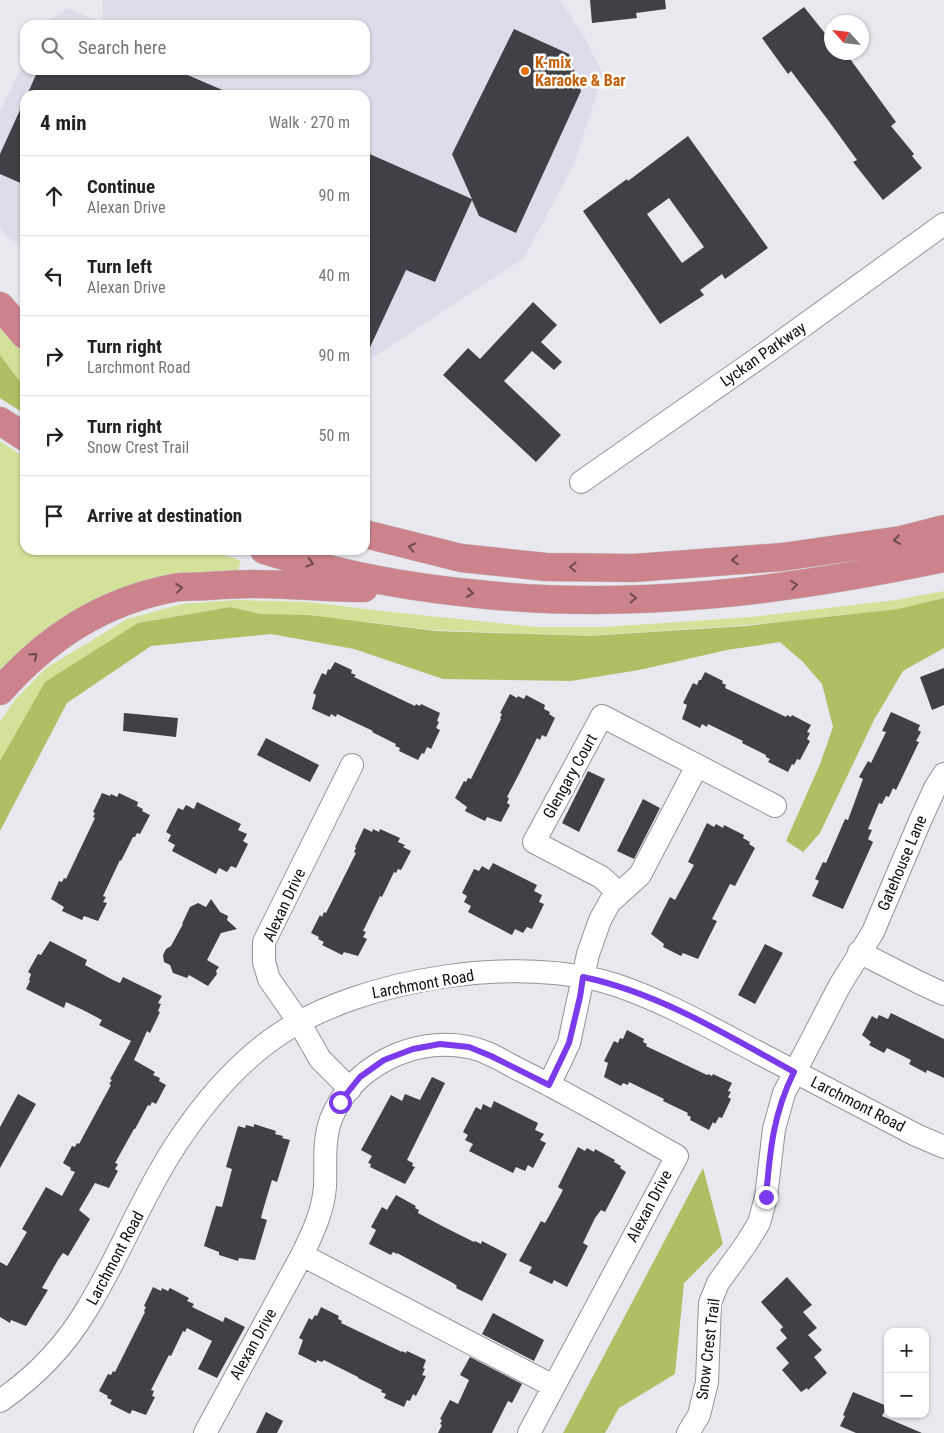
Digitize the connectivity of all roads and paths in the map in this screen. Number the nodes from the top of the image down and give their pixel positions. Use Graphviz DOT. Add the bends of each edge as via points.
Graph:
graph roads {
  1 [pos="944,224"];
  2 [pos="0,306"];
  3 [pos="20,329"];
  4 [pos="0,421"];
  5 [pos="20,434"];
  6 [pos="581,482"];
  7 [pos="944,529"];
  8 [pos="370,535"];
  9 [pos="282,555"];
  10 [pos="944,558"];
  11 [pos="422,587"];
  12 [pos="0,691"];
  13 [pos="352,765"];
  14 [pos="697,766"];
  15 [pos="944,774"];
  16 [pos="775,806"];
  17 [pos="619,893"];
  18 [pos="859,952"];
  19 [pos="583,977"];
  20 [pos="944,994"];
  21 [pos="299,1022"];
  22 [pos="794,1072"];
  23 [pos="549,1085"];
  24 [pos="350,1089"];
  25 [pos="944,1147"];
  26 [pos="302,1254"];
  27 [pos="553,1386"];
  28 [pos="0,1401"];
  29 [pos="205,1433"];
  30 [pos="529,1433"];
  31 [pos="688,1433"];
  1 -- 6 [label="street, Lyckan Parkway"];
  2 -- 3 [label="highway"];
  4 -- 5 [label="highway"];
  7 -- 8 [label="highway, one-way" via="901,540 782,557 634,568 546,567 460,558"];
  9 -- 11 [label="highway, one-way" via="327,568"];
  11 -- 10 [label="highway, one-way" via="540,599 681,597 804,584"];
  12 -- 11 [label="highway, one-way" via="62,633 136,598 175,588 253,584 329,588"];
  13 -- 21 [label="street, Alexan Drive" via="264,942 264,962 269,978"];
  14 -- 16 [label="street, Glengary Court"];
  14 -- 17 [label="street" via="640,875"];
  14 -- 17 [label="street, Glengary Court" via="602,716 534,842 601,877"];
  15 -- 18 [label="street, Gatehouse Lane" via="872,932"];
  17 -- 19 [label="street" via="600,920"];
  18 -- 20 [label="street"];
  18 -- 22 [label="street, Gatehouse Lane"];
  19 -- 21 [label="street, Larchmont Road" via="510,972 423,981 337,1003"];
  19 -- 22 [label="street, Larchmont Road" via="654,1000"];
  19 -- 23 [label="street" via="569,1043"];
  21 -- 24 [label="street, Alexan Drive" via="320,1058"];
  21 -- 28 [label="street, Larchmont Road" via="238,1067 193,1119 170,1154 87,1310 48,1361"];
  22 -- 25 [label="street, Larchmont Road"];
  22 -- 31 [label="street, Snow Crest Trail" via="774,1129 766,1197 759,1223 718,1282 710,1303 707,1382 699,1416"];
  23 -- 24 [label="street, Alexan Drive" via="469,1047 440,1044 413,1049 384,1060 360,1077"];
  23 -- 27 [label="street, Alexan Drive" via="676,1156"];
  24 -- 26 [label="street, Alexan Drive" via="331,1119 322,1206"];
  26 -- 27 [label="street"];
  26 -- 29 [label="street, Alexan Drive"];
  27 -- 30 [label="street, Alexan Drive"];
}
